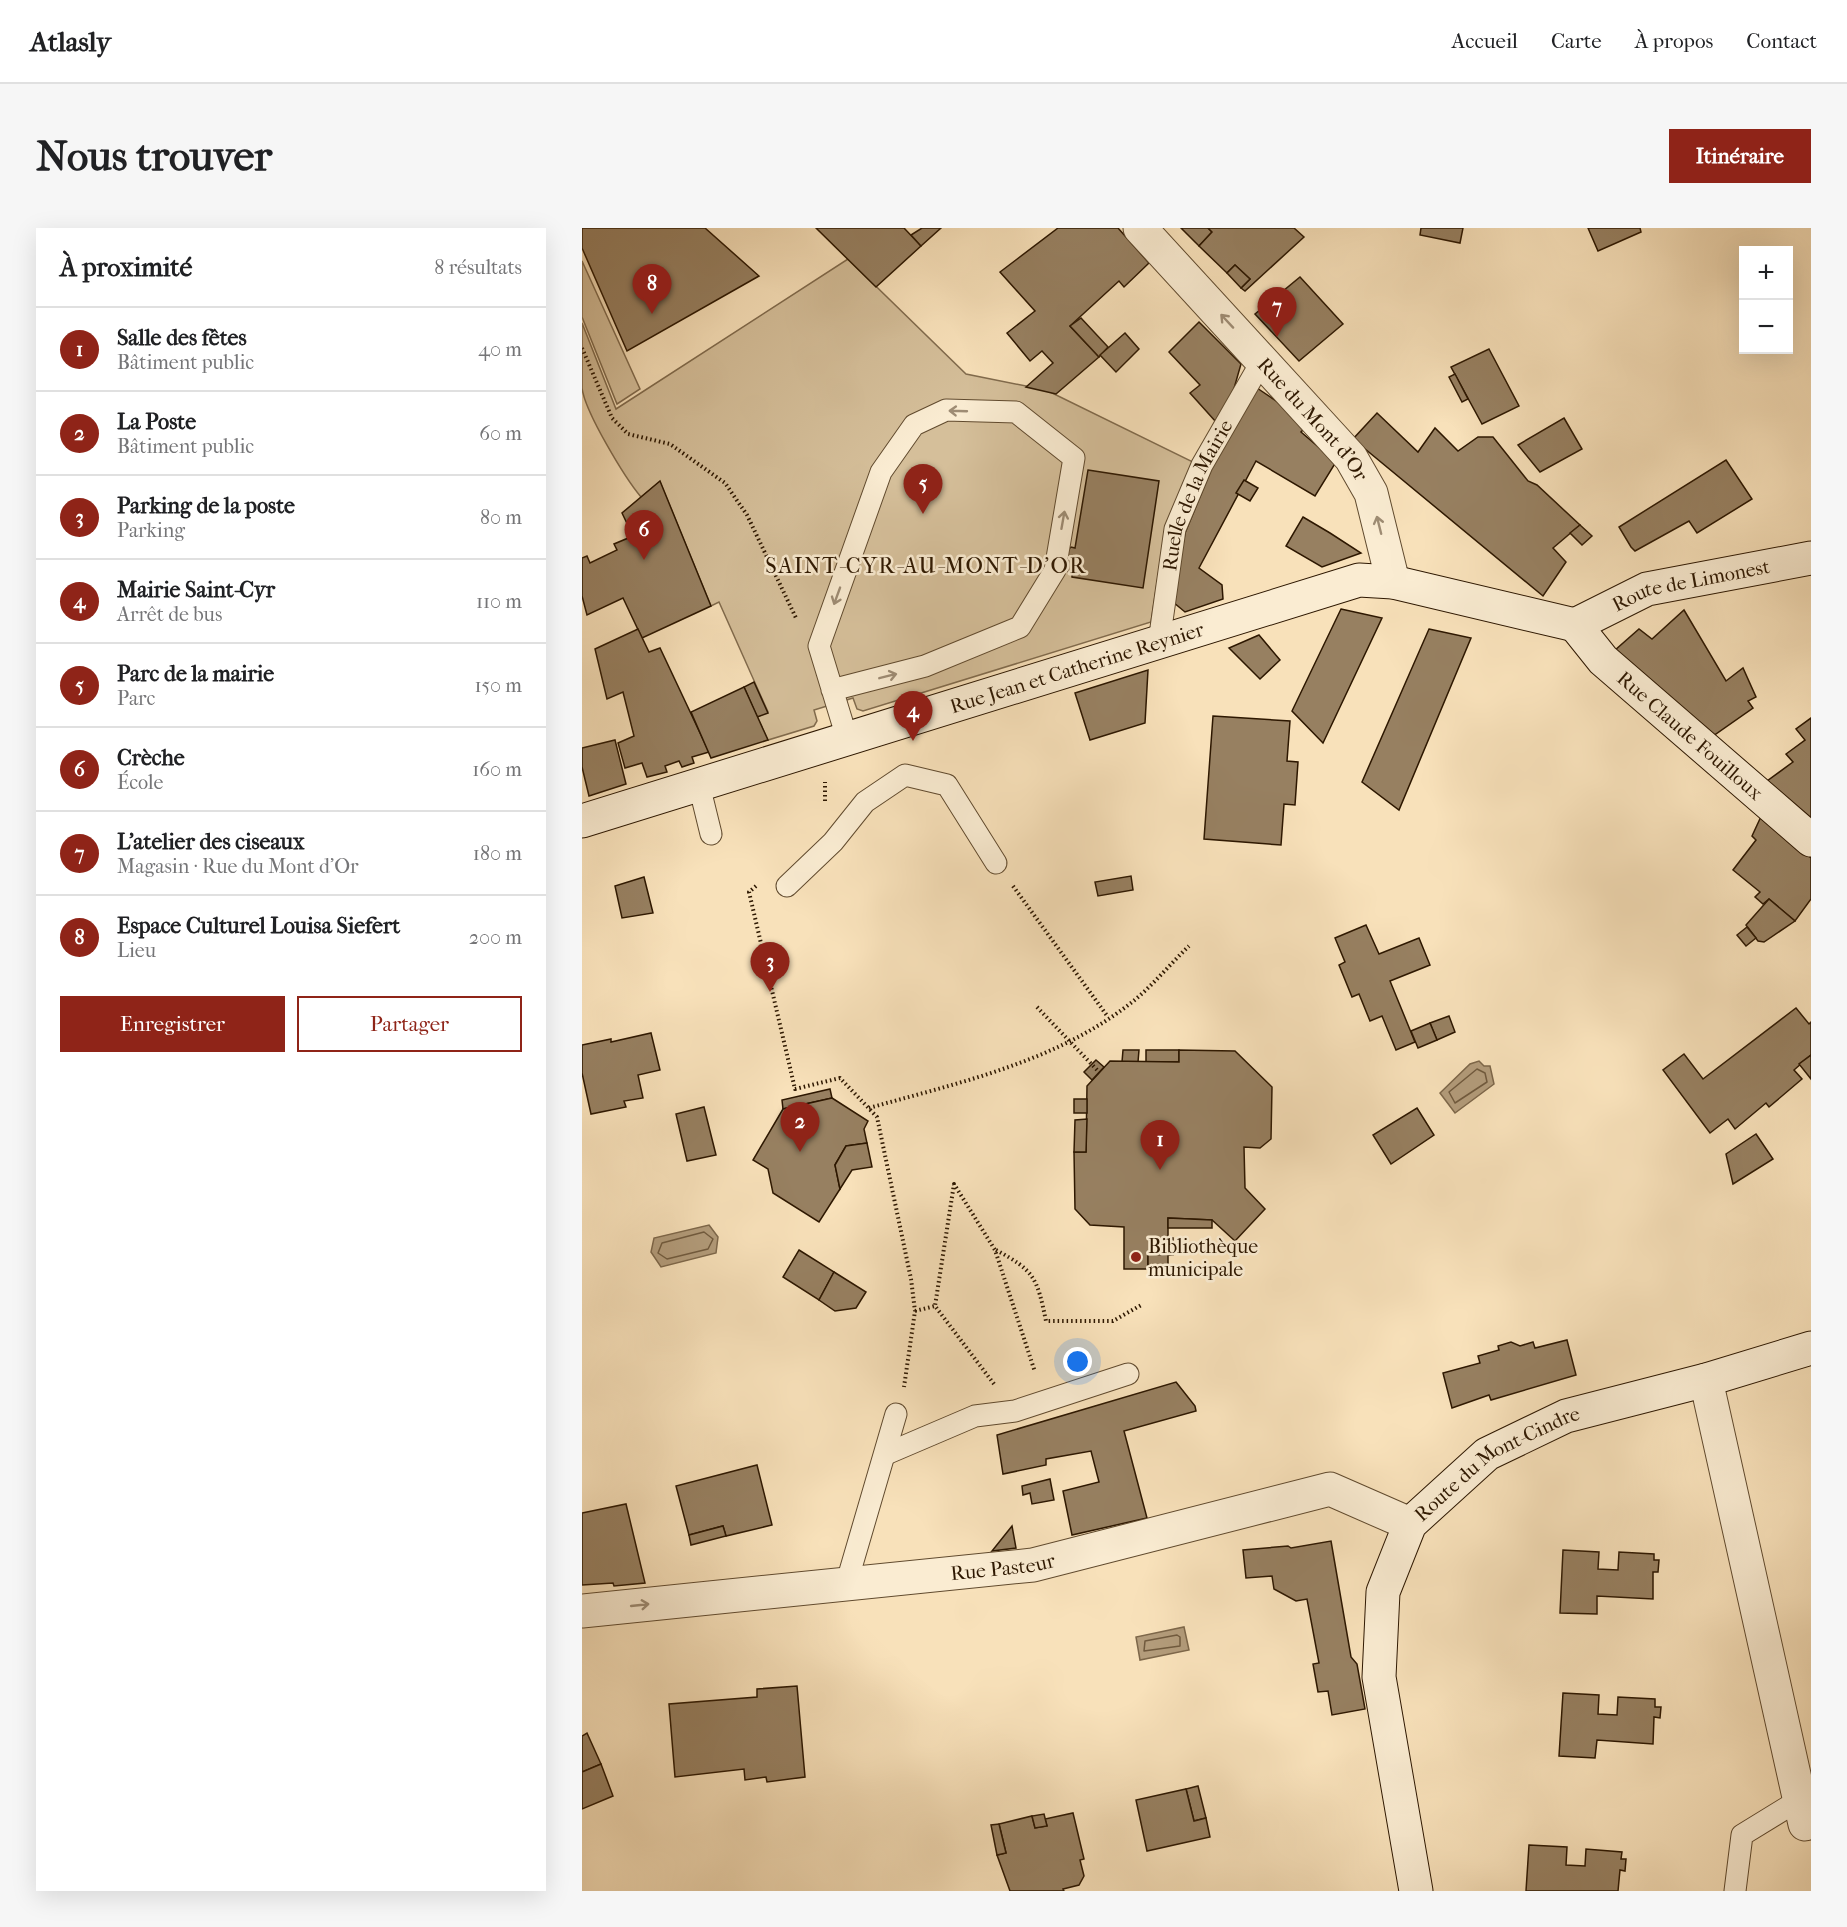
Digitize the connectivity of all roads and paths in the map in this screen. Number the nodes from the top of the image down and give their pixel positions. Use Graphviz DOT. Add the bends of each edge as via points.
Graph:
graph roads {
  1 [pos="1140,228"];
  2 [pos="582,348"];
  3 [pos="1263,359"];
  4 [pos="1811,558"];
  5 [pos="1393,582"];
  6 [pos="797,619"];
  7 [pos="1575,626"];
  8 [pos="1160,642"];
  9 [pos="832,690"];
  10 [pos="847,738"];
  11 [pos="699,785"];
  12 [pos="582,821"];
  13 [pos="711,834"];
  14 [pos="1811,840"];
  15 [pos="996,863"];
  16 [pos="787,886"];
  17 [pos="1189,945"];
  18 [pos="1037,1007"];
  19 [pos="1108,1017"];
  20 [pos="1070,1042"];
  21 [pos="789,1062"];
  22 [pos="1099,1072"];
  23 [pos="868,1108"];
  24 [pos="995,1250"];
  25 [pos="1143,1304"];
  26 [pos="935,1306"];
  27 [pos="915,1311"];
  28 [pos="1811,1348"];
  29 [pos="1128,1374"];
  30 [pos="1706,1380"];
  31 [pos="1044,1402"];
  32 [pos="1015,1411"];
  33 [pos="896,1414"];
  34 [pos="886,1454"];
  35 [pos="1410,1524"];
  36 [pos="846,1585"];
  37 [pos="582,1611"];
  38 [pos="1802,1812"];
  39 [pos="1416,1891"];
  40 [pos="1735,1891"];
  3 -- 1 [label="street, Rue du Mont d'Or, one-way"];
  2 -- 6 [label="path" via="612,418 628,434 670,444 725,483 747,515"];
  5 -- 3 [label="street, Rue du Mont d'Or, one-way" via="1371,493 1351,458"];
  3 -- 8 [label="lane, Ruelle de la Mairie" via="1202,465 1175,529"];
  4 -- 7 [label="street, Route de Limonest" via="1647,589"];
  5 -- 7 [label="street, Rue Jean et Catherine Reynier"];
  5 -- 8 [label="street, Rue Jean et Catherine Reynier" via="1359,580"];
  7 -- 14 [label="street, Rue Claude Fouilloux" via="1603,660"];
  8 -- 10 [label="street, Rue Jean et Catherine Reynier"];
  9 -- 9 [label="lane, one-way" via="925,666 1020,627 1054,570 1074,458 1016,412 946,410 914,425 881,472 819,646"];
  9 -- 10 [label="lane"];
  10 -- 11 [label="street, Rue Jean et Catherine Reynier"];
  11 -- 12 [label="street, Rue Jean et Catherine Reynier"];
  11 -- 13 [label="lane"];
  15 -- 16 [label="lane" via="947,785 905,774 865,802 833,842"];
  15 -- 19 [label="path"];
  17 -- 19 [label="path" via="1127,1006"];
  18 -- 20 [label="path"];
  19 -- 20 [label="path"];
  20 -- 22 [label="path"];
  20 -- 23 [label="path" via="969,1082"];
  21 -- 23 [label="path" via="795,1089 840,1078"];
  23 -- 27 [label="path" via="878,1117"];
  24 -- 25 [label="path" via="1025,1266 1039,1291 1046,1322 1113,1321"];
  24 -- 26 [label="path" via="954,1184"];
  24 -- 31 [label="path"];
  26 -- 27 [label="path"];
  26 -- 32 [label="path"];
  27 -- 33 [label="path"];
  28 -- 30 [label="street, Route du Mont-Cindre"];
  29 -- 31 [label="lane"];
  30 -- 35 [label="street, Route du Mont-Cindre" via="1566,1416 1546,1425 1487,1454"];
  30 -- 38 [label="street"];
  31 -- 32 [label="lane"];
  32 -- 34 [label="lane" via="975,1416"];
  33 -- 34 [label="lane"];
  34 -- 36 [label="lane"];
  35 -- 36 [label="street, Rue Pasteur" via="1330,1489 1033,1565"];
  35 -- 39 [label="street, Route du Mont-Cindre" via="1383,1592 1379,1677"];
  37 -- 36 [label="street, Rue Pasteur, one-way"];
  38 -- 40 [label="lane" via="1742,1835"];
}
